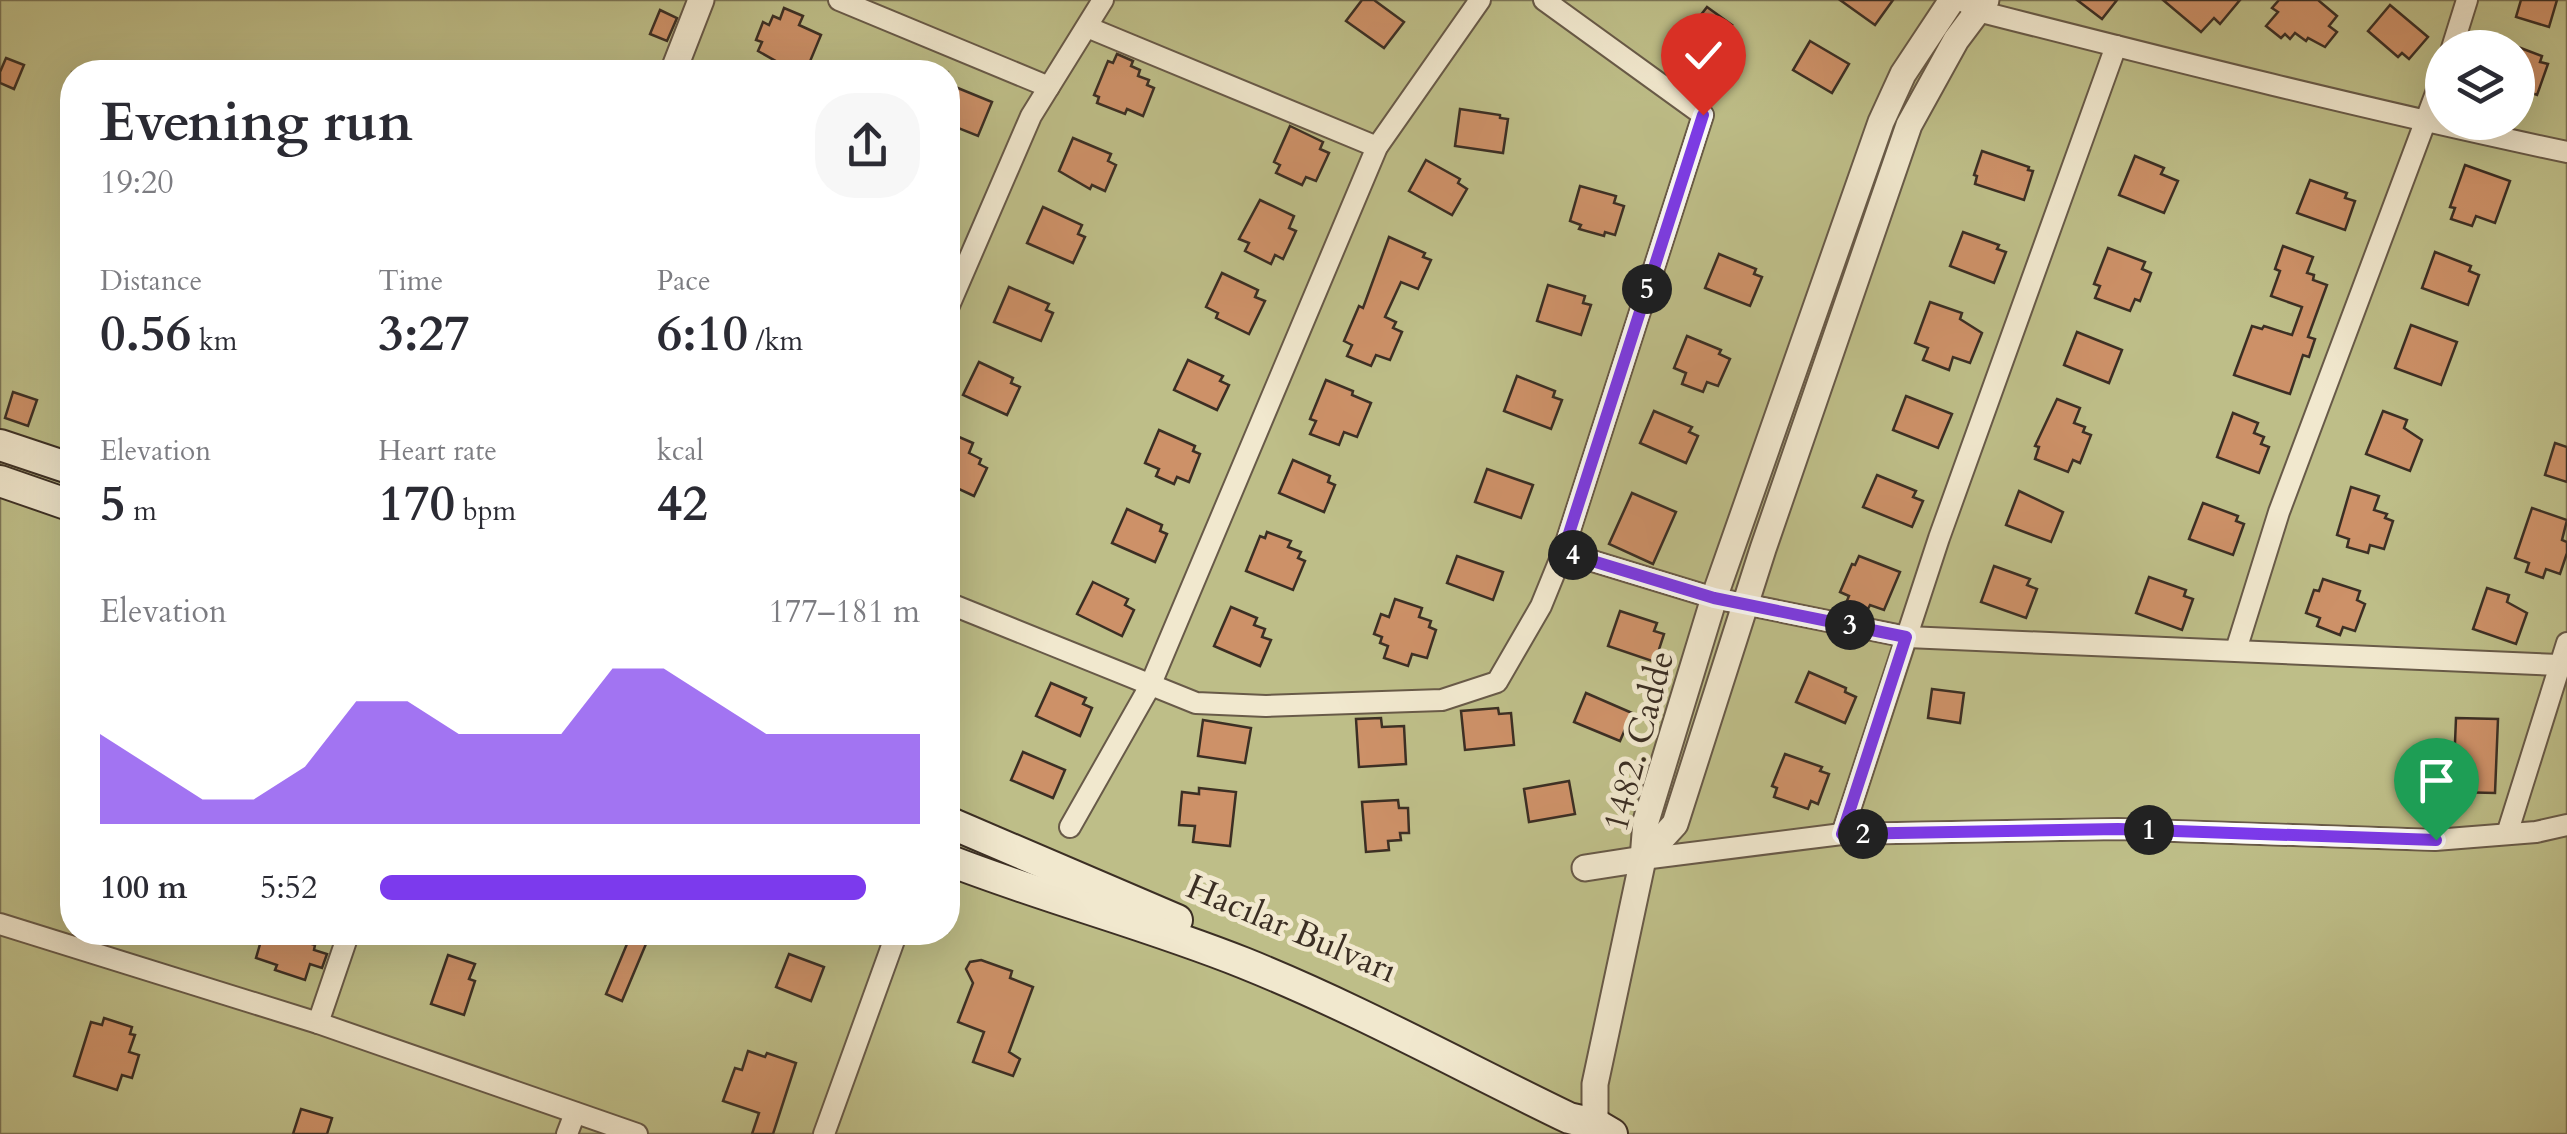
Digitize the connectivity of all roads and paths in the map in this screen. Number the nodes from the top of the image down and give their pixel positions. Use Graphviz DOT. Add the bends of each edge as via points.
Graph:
graph roads {
  1 [pos="701,0"];
  2 [pos="840,0"];
  3 [pos="1102,0"];
  4 [pos="1480,0"];
  5 [pos="1544,0"];
  6 [pos="1952,0"];
  7 [pos="2467,0"];
  8 [pos="1976,4"];
  9 [pos="1088,28"];
  10 [pos="2458,30"];
  11 [pos="2116,46"];
  12 [pos="678,60"];
  13 [pos="1049,87"];
  14 [pos="2425,122"];
  15 [pos="2425,125"];
  16 [pos="2511,140"];
  17 [pos="1377,147"];
  18 [pos="2567,152"];
  19 [pos="960,280"];
  20 [pos="0,445"];
  21 [pos="60,465"];
  22 [pos="0,481"];
  23 [pos="60,502"];
  24 [pos="1563,552"];
  25 [pos="1714,598"];
  26 [pos="1747,603"];
  27 [pos="960,609"];
  28 [pos="1906,637"];
  29 [pos="2567,644"];
  30 [pos="2236,650"];
  31 [pos="2559,665"];
  32 [pos="1150,686"];
  33 [pos="2567,825"];
  34 [pos="960,827"];
  35 [pos="1070,827"];
  36 [pos="1842,834"];
  37 [pos="2507,834"];
  38 [pos="1643,859"];
  39 [pos="960,865"];
  40 [pos="1585,868"];
  41 [pos="0,924"];
  42 [pos="60,943"];
  43 [pos="67,945"];
  44 [pos="345,945"];
  45 [pos="891,945"];
  46 [pos="318,1024"];
  47 [pos="575,1112"];
  48 [pos="1600,1131"];
  49 [pos="567,1134"];
  50 [pos="637,1134"];
  51 [pos="824,1134"];
  1 -- 12 [label="street"];
  2 -- 13 [label="street"];
  3 -- 9 [label="street"];
  4 -- 17 [label="street"];
  5 -- 24 [label="street" via="1703,115"];
  6 -- 25 [label="street, 1482. Cadde" via="1880,122"];
  7 -- 10 [label="street"];
  8 -- 11 [label="street"];
  8 -- 26 [label="street, 1482. Cadde" via="1909,125"];
  9 -- 13 [label="street"];
  9 -- 17 [label="street"];
  11 -- 14 [label="street"];
  11 -- 28 [label="street"];
  13 -- 19 [label="street"];
  15 -- 30 [label="street" via="2279,512"];
  16 -- 18 [label="street"];
  17 -- 32 [label="street"];
  20 -- 21 [label="main road"];
  22 -- 23 [label="main road"];
  24 -- 25 [label="street"];
  24 -- 32 [label="street" via="1497,682 1442,700 1196,703"];
  25 -- 26 [label="street"];
  25 -- 38 [label="street, 1482. Cadde" via="1646,821"];
  26 -- 28 [label="street"];
  26 -- 38 [label="street, 1482. Cadde" via="1675,824"];
  27 -- 32 [label="street"];
  28 -- 30 [label="street"];
  28 -- 36 [label="street"];
  29 -- 31 [label="street"];
  30 -- 31 [label="street"];
  31 -- 37 [label="street"];
  32 -- 35 [label="street"];
  33 -- 37 [label="street"];
  34 -- 48 [label="main road, Hacılar Bulvarı" via="1381,1005 1559,1094"];
  36 -- 37 [label="street" via="2118,829 2436,840"];
  36 -- 38 [label="street"];
  38 -- 40 [label="street"];
  38 -- 48 [label="street" via="1595,1084"];
  39 -- 48 [label="main road, Hacılar Bulvarı" via="1242,962"];
  41 -- 42 [label="street"];
  43 -- 46 [label="street"];
  44 -- 46 [label="street"];
  45 -- 51 [label="street"];
  46 -- 47 [label="street"];
  47 -- 49 [label="street"];
  47 -- 50 [label="street"];
}
